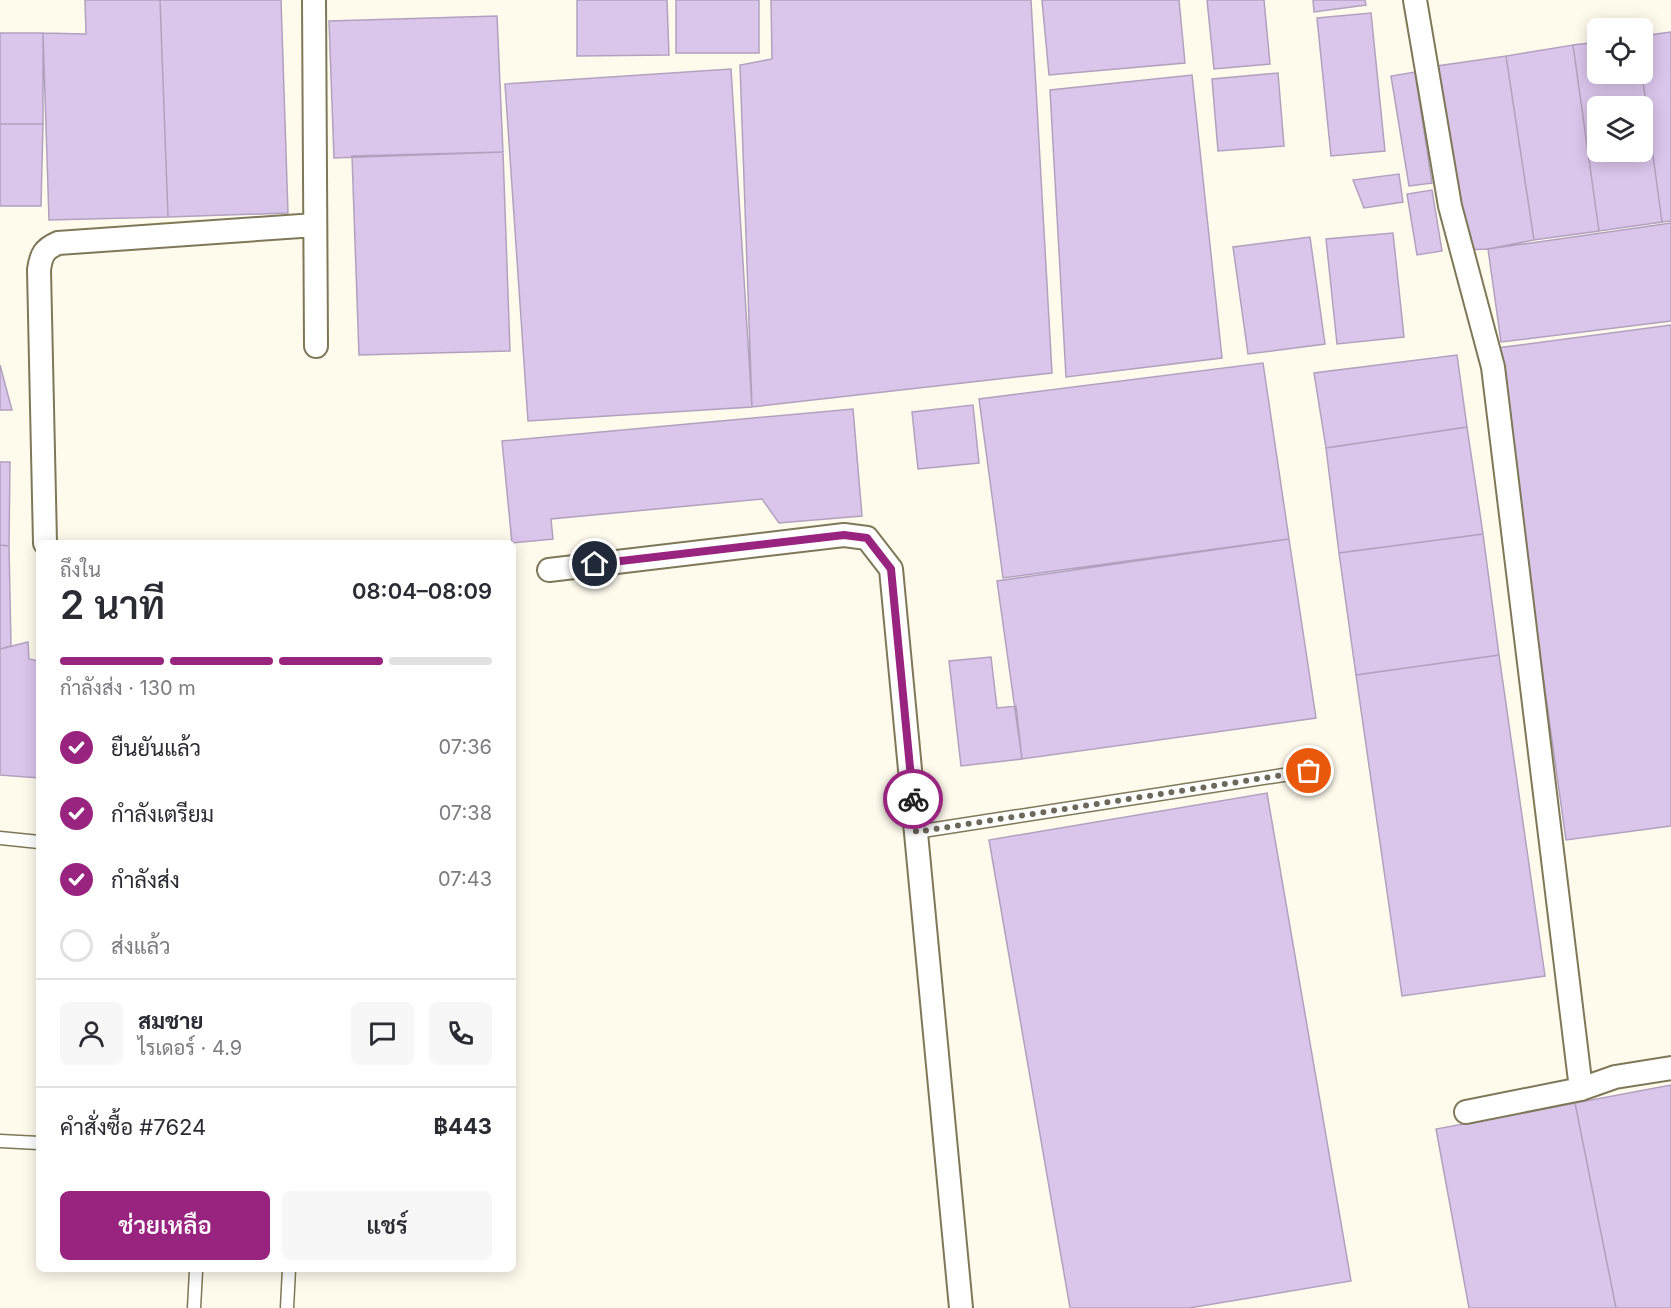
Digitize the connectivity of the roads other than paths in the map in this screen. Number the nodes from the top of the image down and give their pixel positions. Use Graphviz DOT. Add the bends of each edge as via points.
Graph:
graph roads {
  1 [pos="314,0"];
  2 [pos="1415,0"];
  3 [pos="315,225"];
  4 [pos="316,346"];
  5 [pos="45,540"];
  6 [pos="549,570"];
  7 [pos="1309,771"];
  8 [pos="916,832"];
  9 [pos="0,838"];
  10 [pos="36,842"];
  11 [pos="1671,1068"];
  12 [pos="1581,1089"];
  13 [pos="1466,1112"];
  14 [pos="0,1141"];
  15 [pos="36,1143"];
  16 [pos="196,1272"];
  17 [pos="289,1272"];
  18 [pos="194,1308"];
  19 [pos="287,1308"];
  20 [pos="961,1308"];
  1 -- 3 [label="street"];
  2 -- 12 [label="street" via="1450,206 1493,366"];
  3 -- 4 [label="street"];
  3 -- 5 [label="street" via="58,243 46,248 39,270"];
  6 -- 8 [label="street" via="844,535 867,538 891,569"];
  7 -- 8 [label="lane"];
  8 -- 20 [label="street"];
  9 -- 10 [label="lane"];
  11 -- 12 [label="street" via="1615,1077"];
  12 -- 13 [label="street"];
  14 -- 15 [label="lane"];
  16 -- 18 [label="lane"];
  17 -- 19 [label="lane"];
}
